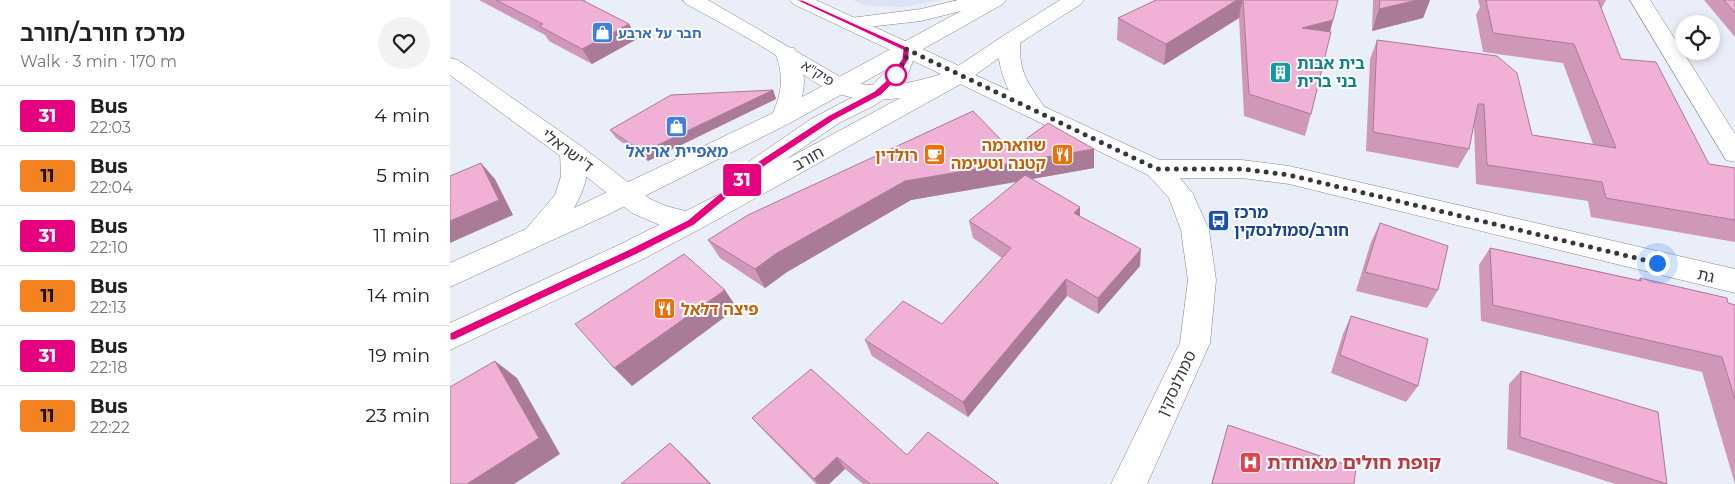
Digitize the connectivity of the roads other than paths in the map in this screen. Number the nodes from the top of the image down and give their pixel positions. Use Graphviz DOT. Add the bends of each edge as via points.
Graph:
graph roads {
  1 [pos="693,0"];
  2 [pos="800,0"];
  3 [pos="981,0"];
  4 [pos="996,0"];
  5 [pos="1074,0"];
  6 [pos="1640,0"];
  7 [pos="850,23"];
  8 [pos="1010,40"];
  9 [pos="906,49"];
  10 [pos="786,53"];
  11 [pos="450,65"];
  12 [pos="960,75"];
  13 [pos="840,86"];
  14 [pos="878,93"];
  15 [pos="1035,111"];
  16 [pos="782,118"];
  17 [pos="572,152"];
  18 [pos="1735,154"];
  19 [pos="1157,169"];
  20 [pos="625,195"];
  21 [pos="691,222"];
  22 [pos="522,244"];
  23 [pos="450,276"];
  24 [pos="1735,281"];
  25 [pos="450,337"];
  26 [pos="1129,484"];
  1 -- 10 [label="main road, פיק\"א"];
  2 -- 7 [label="main road"];
  3 -- 7 [label="main road" via="921,15"];
  4 -- 9 [label="main road"];
  5 -- 8 [label="main road, חורב"];
  6 -- 18 [label="main road"];
  7 -- 9 [label="main road"];
  8 -- 12 [label="main road, חורב"];
  8 -- 15 [label="main road" via="1011,72 1023,98"];
  9 -- 12 [label="main road"];
  9 -- 13 [label="main road"];
  9 -- 14 [label="main road" via="906,59 901,68"];
  10 -- 13 [label="main road, פיק\"א"];
  10 -- 16 [label="main road" via="794,76"];
  11 -- 17 [label="main road, ד'ישראלי"];
  12 -- 14 [label="main road, פיק\"א" via="911,90"];
  12 -- 15 [label="main road, גת"];
  12 -- 21 [label="main road, חורב"];
  13 -- 14 [label="main road, פיק\"א"];
  13 -- 16 [label="main road"];
  14 -- 21 [label="main road" via="831,118 776,154"];
  15 -- 19 [label="main road, גת"];
  16 -- 20 [label="main road"];
  17 -- 20 [label="main road, ד'ישראלי"];
  17 -- 22 [label="main road" via="574,178 568,195 551,219"];
  19 -- 24 [label="main road, גת" via="1242,169 1289,175"];
  19 -- 26 [label="main road, סמולנסקין" via="1180,194 1195,230 1202,280 1195,343"];
  20 -- 21 [label="main road, ד'ישראלי" via="660,215"];
  20 -- 22 [label="main road"];
  21 -- 25 [label="main road, חורב"];
  22 -- 23 [label="main road"];
}
